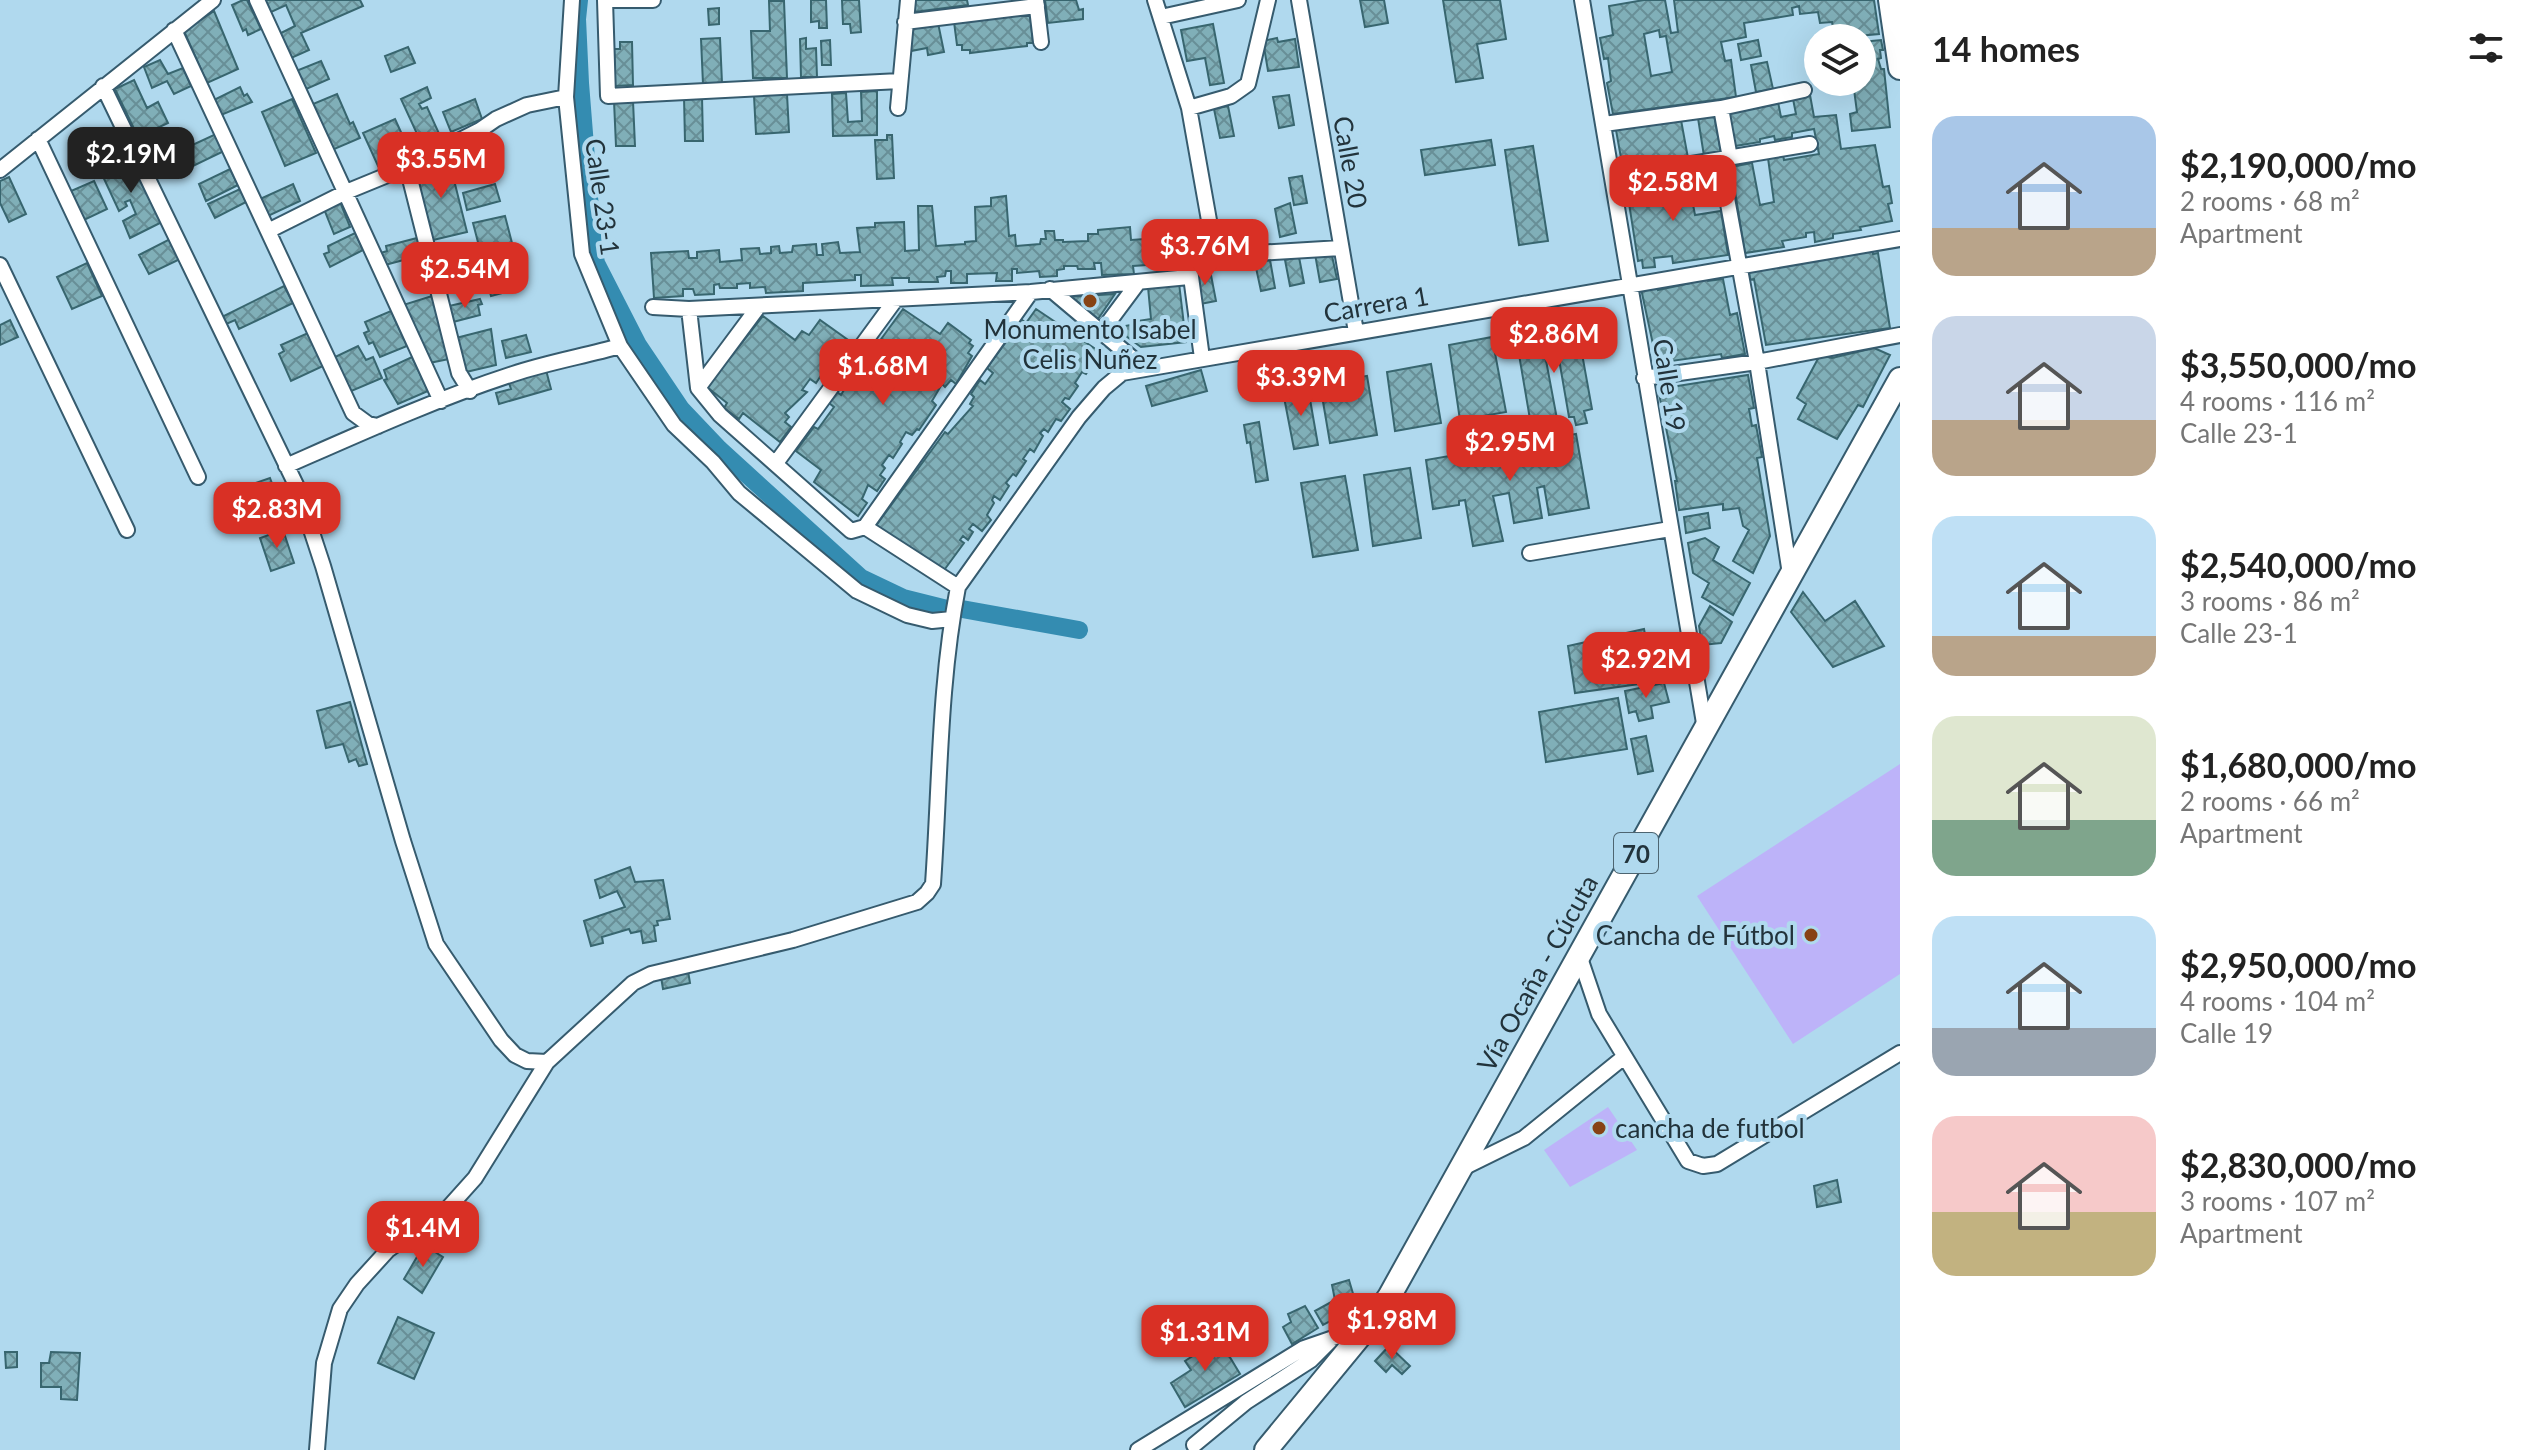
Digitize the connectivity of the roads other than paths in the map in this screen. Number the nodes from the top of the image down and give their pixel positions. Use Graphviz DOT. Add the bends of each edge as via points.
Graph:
graph roads {
  1 [pos="213,0"];
  2 [pos="257,0"];
  3 [pos="572,0"];
  4 [pos="605,0"];
  5 [pos="653,0"];
  6 [pos="908,0"];
  7 [pos="1155,0"];
  8 [pos="1238,0"];
  9 [pos="1268,0"];
  10 [pos="1299,0"];
  11 [pos="1582,0"];
  12 [pos="1890,0"];
  13 [pos="1036,3"];
  14 [pos="1161,17"];
  15 [pos="905,22"];
  16 [pos="174,30"];
  17 [pos="1041,42"];
  18 [pos="1900,68"];
  19 [pos="900,81"];
  20 [pos="103,86"];
  21 [pos="1804,90"];
  22 [pos="566,97"];
  23 [pos="898,108"];
  24 [pos="1189,108"];
  25 [pos="1721,108"];
  26 [pos="1604,124"];
  27 [pos="38,139"];
  28 [pos="1810,144"];
  29 [pos="1725,159"];
  30 [pos="407,167"];
  31 [pos="0,170"];
  32 [pos="1614,177"];
  33 [pos="346,192"];
  34 [pos="268,231"];
  35 [pos="1900,239"];
  36 [pos="1341,248"];
  37 [pos="0,265"];
  38 [pos="1739,266"];
  39 [pos="1189,270"];
  40 [pos="1137,284"];
  41 [pos="1630,285"];
  42 [pos="1050,289"];
  43 [pos="1031,292"];
  44 [pos="896,299"];
  45 [pos="759,306"];
  46 [pos="653,307"];
  47 [pos="689,309"];
  48 [pos="1102,331"];
  49 [pos="1356,332"];
  50 [pos="1900,335"];
  51 [pos="620,346"];
  52 [pos="1202,358"];
  53 [pos="1757,362"];
  54 [pos="1144,368"];
  55 [pos="1644,378"];
  56 [pos="1900,379"];
  57 [pos="698,388"];
  58 [pos="470,391"];
  59 [pos="441,401"];
  60 [pos="378,426"];
  61 [pos="776,463"];
  62 [pos="286,466"];
  63 [pos="198,477"];
  64 [pos="865,527"];
  65 [pos="1670,529"];
  66 [pos="127,530"];
  67 [pos="1530,553"];
  68 [pos="1790,574"];
  69 [pos="958,587"];
  70 [pos="952,619"];
  71 [pos="1706,731"];
  72 [pos="1580,958"];
  73 [pos="1900,1053"];
  74 [pos="1624,1057"];
  75 [pos="547,1062"];
  76 [pos="1461,1169"];
  77 [pos="1369,1325"];
  78 [pos="1330,1340"];
  79 [pos="1194,1445"];
  80 [pos="317,1450"];
  81 [pos="1138,1450"];
  82 [pos="1266,1450"];
  1 -- 16 [label="street"];
  2 -- 33 [label="street"];
  3 -- 22 [label="street, Calle 23-1"];
  4 -- 5 [label="street"];
  4 -- 19 [label="street" via="608,96"];
  6 -- 15 [label="street"];
  7 -- 14 [label="street"];
  8 -- 14 [label="street"];
  9 -- 24 [label="street" via="1248,84 1231,96"];
  10 -- 36 [label="street, Calle 20"];
  11 -- 26 [label="street, Calle 19"];
  12 -- 18 [label="main road"];
  13 -- 15 [label="street"];
  13 -- 17 [label="street"];
  14 -- 24 [label="street"];
  15 -- 19 [label="street"];
  16 -- 20 [label="street"];
  16 -- 34 [label="street"];
  19 -- 23 [label="street"];
  20 -- 27 [label="street"];
  20 -- 62 [label="street"];
  21 -- 25 [label="street"];
  22 -- 30 [label="street" via="516,109"];
  22 -- 51 [label="street, Calle 23-1" via="582,254"];
  24 -- 39 [label="street" via="1210,226"];
  25 -- 26 [label="street"];
  25 -- 29 [label="street"];
  26 -- 32 [label="street, Calle 19"];
  27 -- 31 [label="street"];
  27 -- 63 [label="street"];
  28 -- 29 [label="street"];
  29 -- 32 [label="street"];
  29 -- 38 [label="street"];
  30 -- 33 [label="street"];
  30 -- 58 [label="street" via="459,373"];
  32 -- 41 [label="street, Calle 19"];
  33 -- 34 [label="street"];
  33 -- 59 [label="street"];
  34 -- 60 [label="street" via="353,413"];
  35 -- 38 [label="street, Carrera 1"];
  36 -- 39 [label="street" via="1240,254"];
  36 -- 49 [label="street, Calle 20"];
  37 -- 66 [label="street"];
  38 -- 41 [label="street, Carrera 1"];
  38 -- 53 [label="street"];
  39 -- 40 [label="street"];
  39 -- 52 [label="street"];
  40 -- 42 [label="street"];
  40 -- 48 [label="street"];
  41 -- 49 [label="street, Carrera 1"];
  41 -- 55 [label="street, Calle 19"];
  42 -- 43 [label="street"];
  42 -- 48 [label="street"];
  43 -- 44 [label="street"];
  43 -- 64 [label="street"];
  44 -- 45 [label="street"];
  44 -- 61 [label="street"];
  45 -- 47 [label="street"];
  45 -- 57 [label="street"];
  46 -- 47 [label="street"];
  47 -- 57 [label="street"];
  48 -- 54 [label="street"];
  49 -- 52 [label="street, Carrera 1"];
  50 -- 53 [label="street"];
  51 -- 58 [label="street" via="554,361"];
  51 -- 70 [label="street, Calle 23-1" via="674,425 739,493 857,591 907,615"];
  52 -- 54 [label="street, Carrera 1"];
  53 -- 55 [label="street"];
  53 -- 68 [label="street"];
  54 -- 69 [label="street, Carrera 1" via="1122,373 1079,417"];
  55 -- 65 [label="street, Calle 19"];
  56 -- 68 [label="main road, Vía Ocaña - Cúcuta / 70"];
  57 -- 61 [label="street" via="720,415"];
  58 -- 59 [label="street"];
  59 -- 60 [label="street"];
  60 -- 62 [label="street"];
  61 -- 64 [label="street" via="851,531"];
  62 -- 75 [label="street" via="323,566 436,944 515,1055"];
  64 -- 69 [label="street"];
  65 -- 67 [label="street"];
  65 -- 71 [label="street, Calle 19"];
  68 -- 71 [label="main road, Vía Ocaña - Cúcuta / 70"];
  69 -- 70 [label="street"];
  70 -- 75 [label="street" via="933,884 927,893 917,902 793,940 651,974 633,983"];
  71 -- 72 [label="main road, Vía Ocaña - Cúcuta / 70"];
  72 -- 74 [label="street" via="1599,1014"];
  72 -- 76 [label="main road, Vía Ocaña - Cúcuta / 70"];
  73 -- 74 [label="street" via="1717,1164 1703,1166 1688,1161"];
  74 -- 76 [label="street" via="1524,1138"];
  75 -- 80 [label="street" via="475,1178 433,1221 376,1261 340,1309 324,1363"];
  76 -- 77 [label="main road, Vía Ocaña - Cúcuta / 70"];
  77 -- 78 [label="street"];
  77 -- 82 [label="main road, Vía Ocaña - Cúcuta / 70"];
  78 -- 79 [label="street" via="1311,1360 1246,1402"];
  78 -- 81 [label="street" via="1304,1348"];
}
